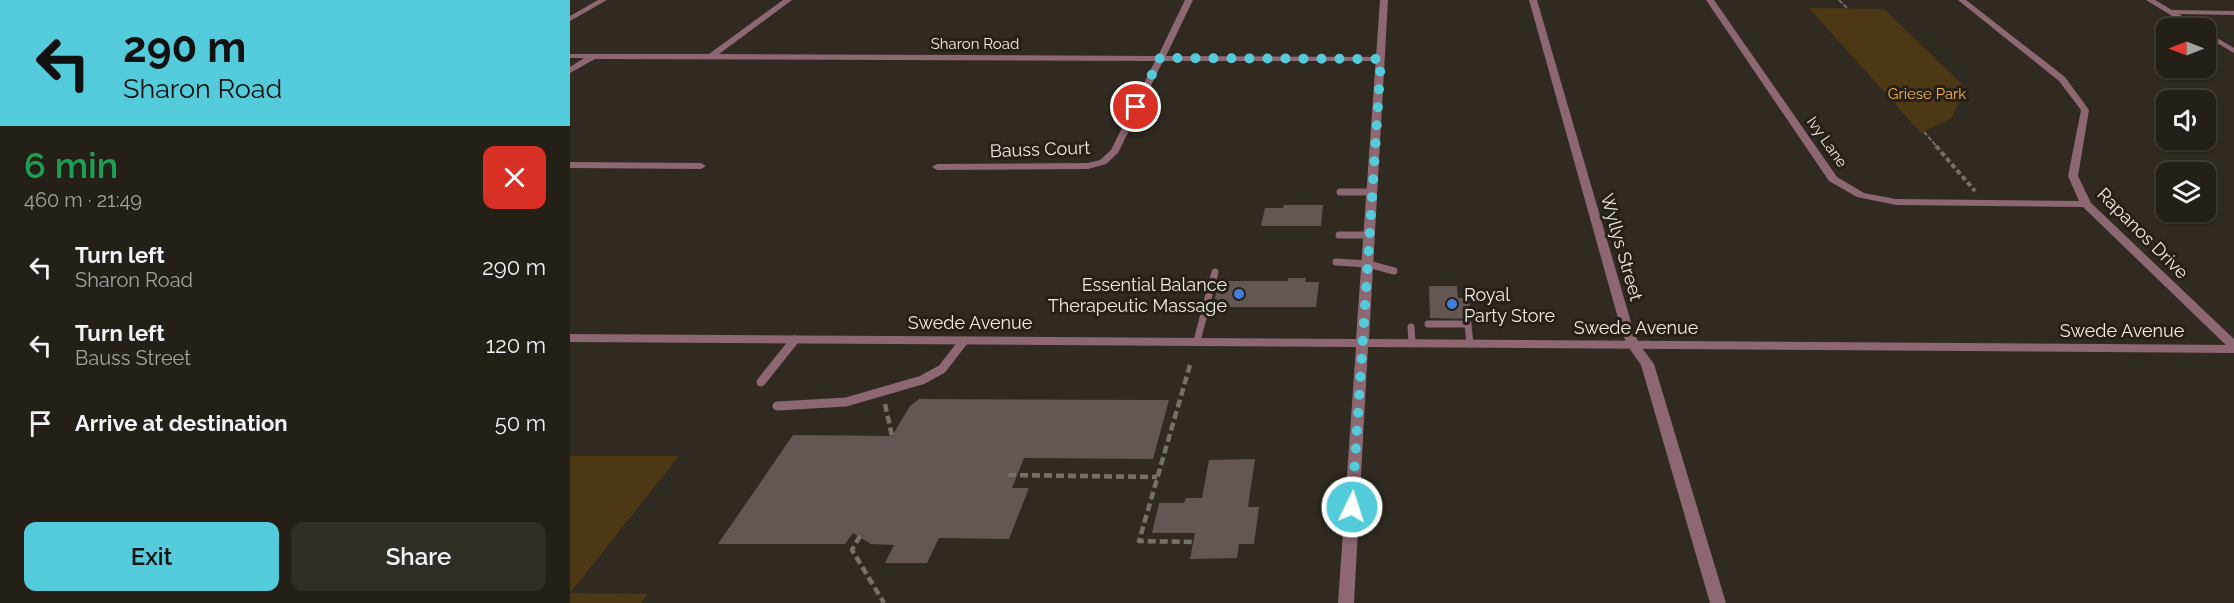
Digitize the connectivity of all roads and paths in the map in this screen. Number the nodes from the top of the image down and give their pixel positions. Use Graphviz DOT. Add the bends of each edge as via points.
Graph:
graph roads {
  1 [pos="603,0"];
  2 [pos="788,0"];
  3 [pos="1189,0"];
  4 [pos="1384,0"];
  5 [pos="1533,0"];
  6 [pos="1710,0"];
  7 [pos="1839,0"];
  8 [pos="1962,0"];
  9 [pos="2150,0"];
  10 [pos="1848,9"];
  11 [pos="2171,12"];
  12 [pos="2234,13"];
  13 [pos="2181,18"];
  14 [pos="570,19"];
  15 [pos="2216,40"];
  16 [pos="2234,51"];
  17 [pos="570,56"];
  18 [pos="593,56"];
  19 [pos="710,57"];
  20 [pos="1160,58"];
  21 [pos="1381,59"];
  22 [pos="570,71"];
  23 [pos="1924,132"];
  24 [pos="570,165"];
  25 [pos="701,166"];
  26 [pos="937,167"];
  27 [pos="1340,192"];
  28 [pos="1372,192"];
  29 [pos="1985,203"];
  30 [pos="2086,204"];
  31 [pos="1339,235"];
  32 [pos="1369,235"];
  33 [pos="1336,262"];
  34 [pos="1368,264"];
  35 [pos="1394,271"];
  36 [pos="1215,272"];
  37 [pos="1428,324"];
  38 [pos="1411,327"];
  39 [pos="570,338"];
  40 [pos="795,339"];
  41 [pos="966,340"];
  42 [pos="1197,341"];
  43 [pos="1362,343"];
  44 [pos="1412,343"];
  45 [pos="1470,344"];
  46 [pos="1634,345"];
  47 [pos="2234,348"];
  48 [pos="1190,365"];
  49 [pos="761,382"];
  50 [pos="777,406"];
  51 [pos="1008,475"];
  52 [pos="1157,477"];
  53 [pos="860,536"];
  54 [pos="1194,542"];
  55 [pos="884,603"];
  56 [pos="1346,603"];
  57 [pos="1718,603"];
  1 -- 14 [label="street"];
  2 -- 19 [label="street"];
  3 -- 20 [label="street, Bauss Court"];
  4 -- 21 [label="street"];
  5 -- 46 [label="street, Wyllys Street"];
  6 -- 29 [label="street, Ivy Lane" via="1833,179 1861,195 1896,202"];
  7 -- 10 [label="path"];
  8 -- 30 [label="street, Rapanos Drive" via="2062,79 2085,110 2073,176"];
  9 -- 11 [label="street"];
  11 -- 12 [label="street"];
  11 -- 13 [label="street"];
  15 -- 16 [label="street"];
  17 -- 18 [label="street, Sharon Road"];
  18 -- 19 [label="street, Sharon Road"];
  18 -- 22 [label="street"];
  19 -- 20 [label="street, Sharon Road"];
  20 -- 21 [label="street, Sharon Road"];
  20 -- 26 [label="street, Bauss Court" via="1126,129 1103,162 1088,166"];
  21 -- 28 [label="street"];
  23 -- 29 [label="path"];
  24 -- 25 [label="street"];
  27 -- 28 [label="lane"];
  28 -- 32 [label="street"];
  29 -- 30 [label="street, Ivy Lane"];
  30 -- 47 [label="street, Rapanos Drive"];
  31 -- 32 [label="lane"];
  32 -- 34 [label="street"];
  33 -- 34 [label="lane"];
  34 -- 35 [label="lane"];
  34 -- 43 [label="street"];
  36 -- 42 [label="lane"];
  37 -- 45 [label="lane" via="1468,324"];
  38 -- 44 [label="lane"];
  39 -- 40 [label="street, Swede Avenue"];
  40 -- 41 [label="street, Swede Avenue"];
  40 -- 49 [label="lane"];
  41 -- 42 [label="street, Swede Avenue"];
  41 -- 50 [label="lane" via="942,369 922,380 846,402"];
  42 -- 43 [label="street, Swede Avenue"];
  43 -- 44 [label="street, Swede Avenue"];
  43 -- 56 [label="street"];
  44 -- 45 [label="street, Swede Avenue"];
  45 -- 46 [label="street, Swede Avenue"];
  46 -- 47 [label="street, Swede Avenue"];
  46 -- 57 [label="street, Wyllys Street" via="1647,364"];
  48 -- 52 [label="path"];
  51 -- 52 [label="path"];
  52 -- 54 [label="path" via="1138,541"];
  53 -- 55 [label="path" via="852,550"];
}
